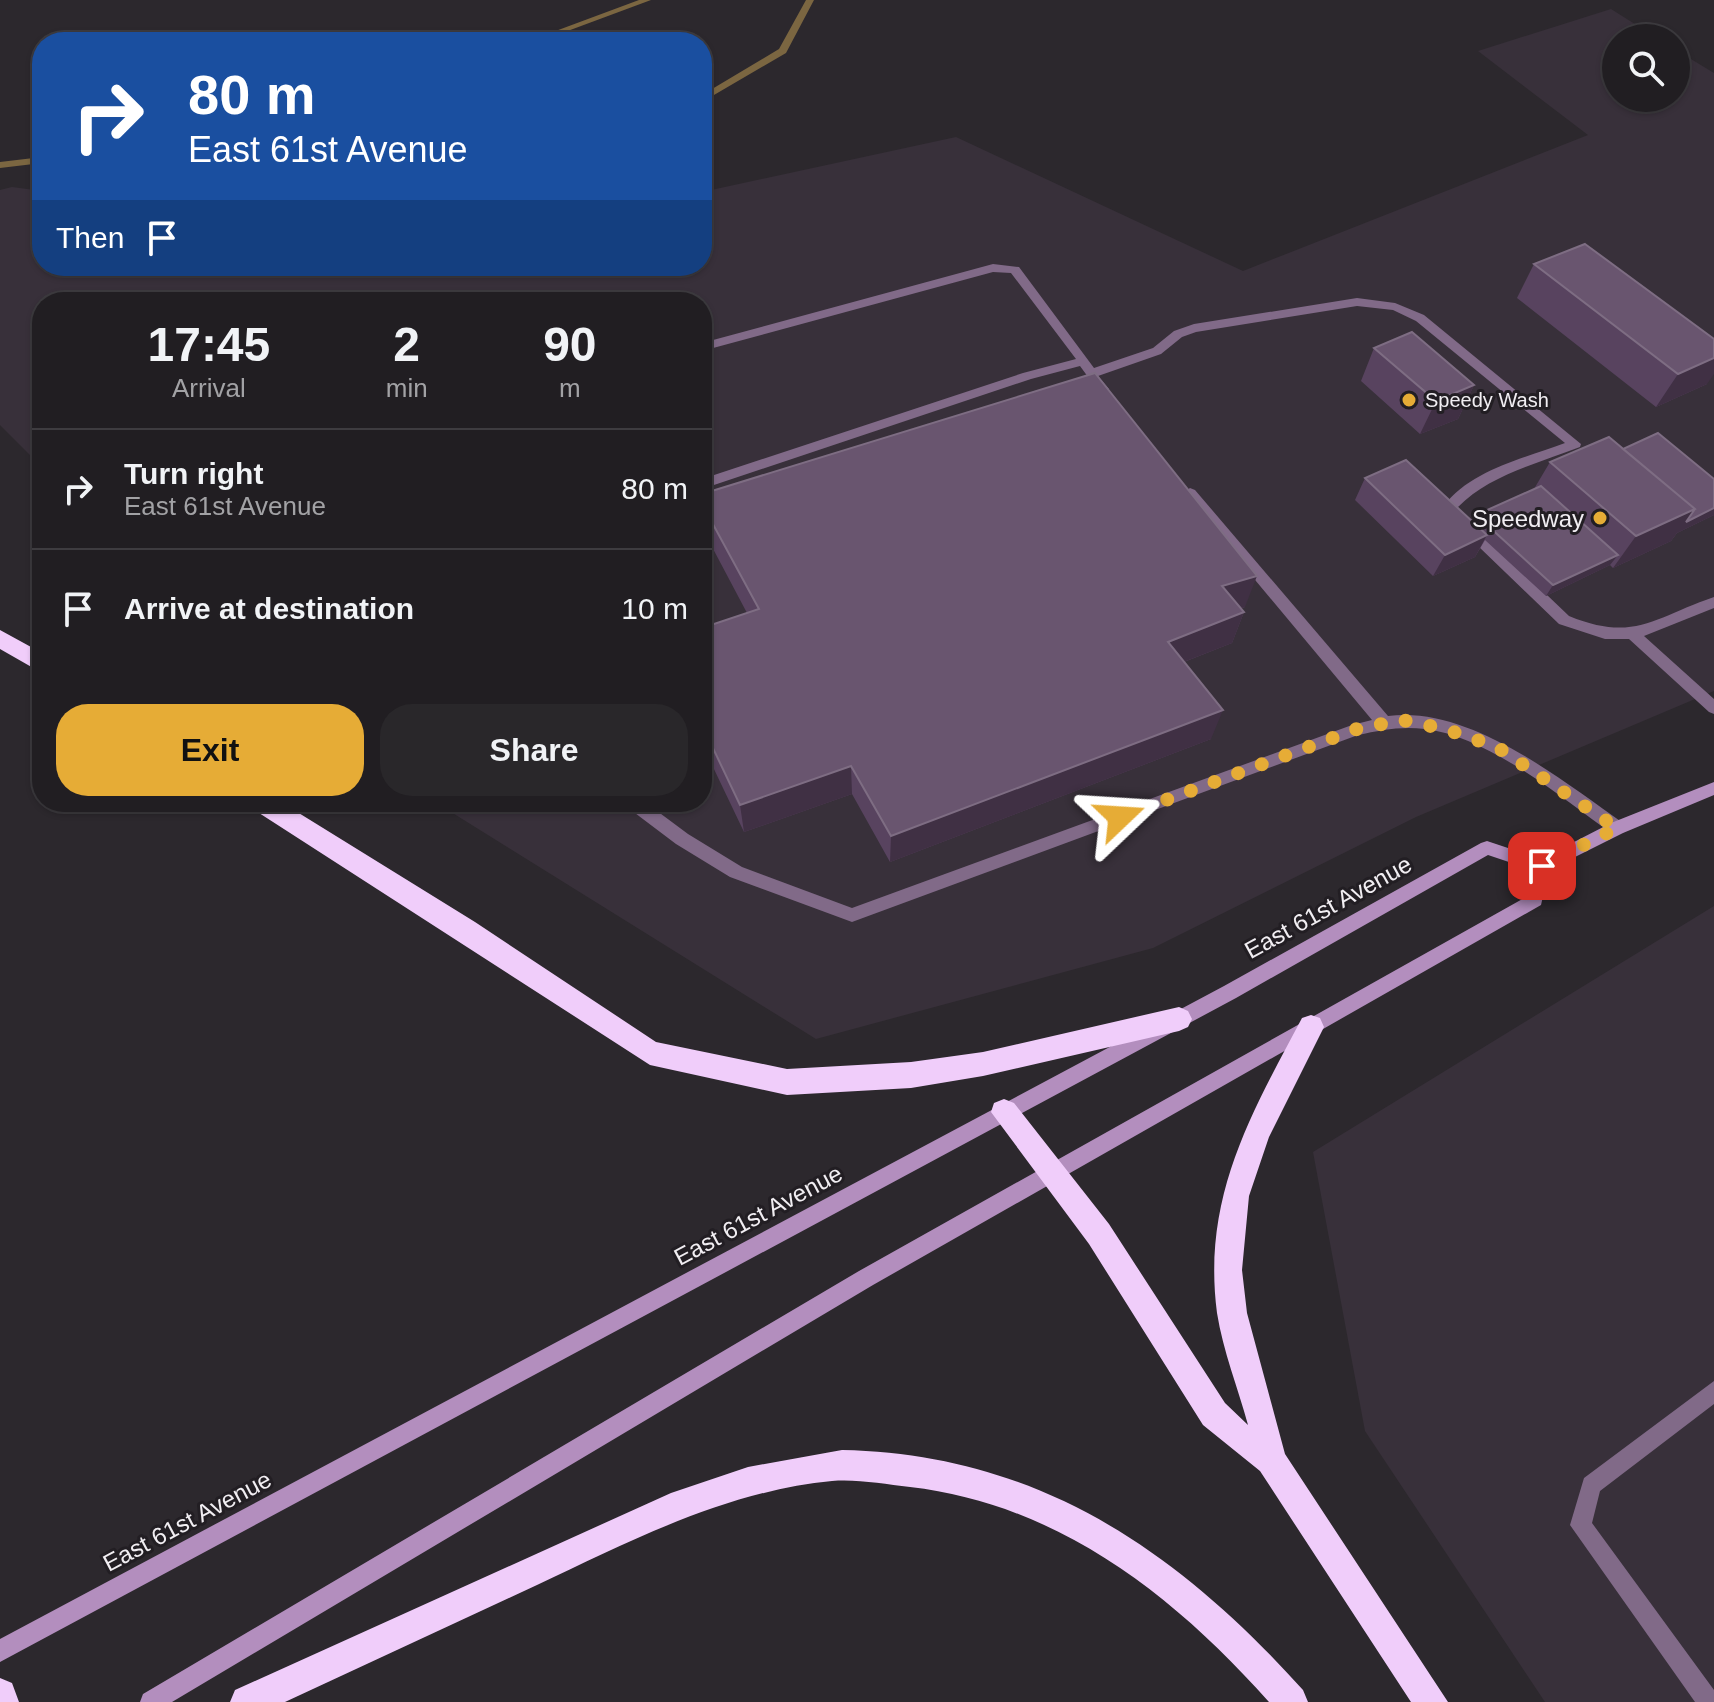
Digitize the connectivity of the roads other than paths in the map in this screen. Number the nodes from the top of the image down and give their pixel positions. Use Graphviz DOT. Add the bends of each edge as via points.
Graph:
graph roads {
  1 [pos="712,344"];
  2 [pos="1087,368"];
  3 [pos="1108,396"];
  4 [pos="1176,476"];
  5 [pos="712,481"];
  6 [pos="1714,602"];
  7 [pos="1635,636"];
  8 [pos="0,638"];
  9 [pos="32,658"];
  10 [pos="1714,708"];
  11 [pos="1385,724"];
  12 [pos="1714,788"];
  13 [pos="277,812"];
  14 [pos="646,812"];
  15 [pos="1617,828"];
  16 [pos="1542,866"];
  17 [pos="1179,1019"];
  18 [pos="1311,1027"];
  19 [pos="1004,1112"];
  20 [pos="1051,1174"];
  21 [pos="1714,1391"];
  22 [pos="1271,1460"];
  23 [pos="0,1651"];
  24 [pos="0,1695"];
  25 [pos="2,1702"];
  26 [pos="151,1702"];
  27 [pos="247,1702"];
  28 [pos="1291,1702"];
  29 [pos="1431,1702"];
  30 [pos="1709,1702"];
  1 -- 2 [label="lane" via="993,268 1015,270"];
  2 -- 3 [label="lane"];
  2 -- 5 [label="lane" via="1027,376"];
  2 -- 7 [label="lane" via="1157,351 1178,334 1223,322 1357,302 1378,302 1420,318 1575,444 1458,497 1451,506 1455,516 1564,620 1582,629"];
  4 -- 11 [label="lane"];
  6 -- 7 [label="lane"];
  7 -- 10 [label="lane"];
  8 -- 9 [label="highway"];
  11 -- 14 [label="lane" via="1357,729 852,915 736,872"];
  11 -- 15 [label="lane" via="1402,720 1497,747"];
  12 -- 15 [label="main road"];
  13 -- 17 [label="highway" via="650,1053 787,1082 911,1075"];
  15 -- 16 [label="main road"];
  16 -- 17 [label="main road, East 61st Avenue" via="1487,848"];
  16 -- 18 [label="main road" via="1535,900"];
  17 -- 19 [label="main road, East 61st Avenue"];
  18 -- 20 [label="main road"];
  18 -- 22 [label="highway" via="1251,1147 1229,1208 1232,1314"];
  19 -- 20 [label="highway"];
  19 -- 23 [label="main road, East 61st Avenue"];
  20 -- 22 [label="highway" via="1099,1234 1214,1414"];
  20 -- 26 [label="main road"];
  21 -- 30 [label="lane" via="1591,1485 1581,1525"];
  22 -- 29 [label="highway"];
  24 -- 25 [label="highway"];
  27 -- 28 [label="highway" via="647,1517 736,1483 832,1466 928,1470 1025,1498 1116,1543 1201,1606"];
}
